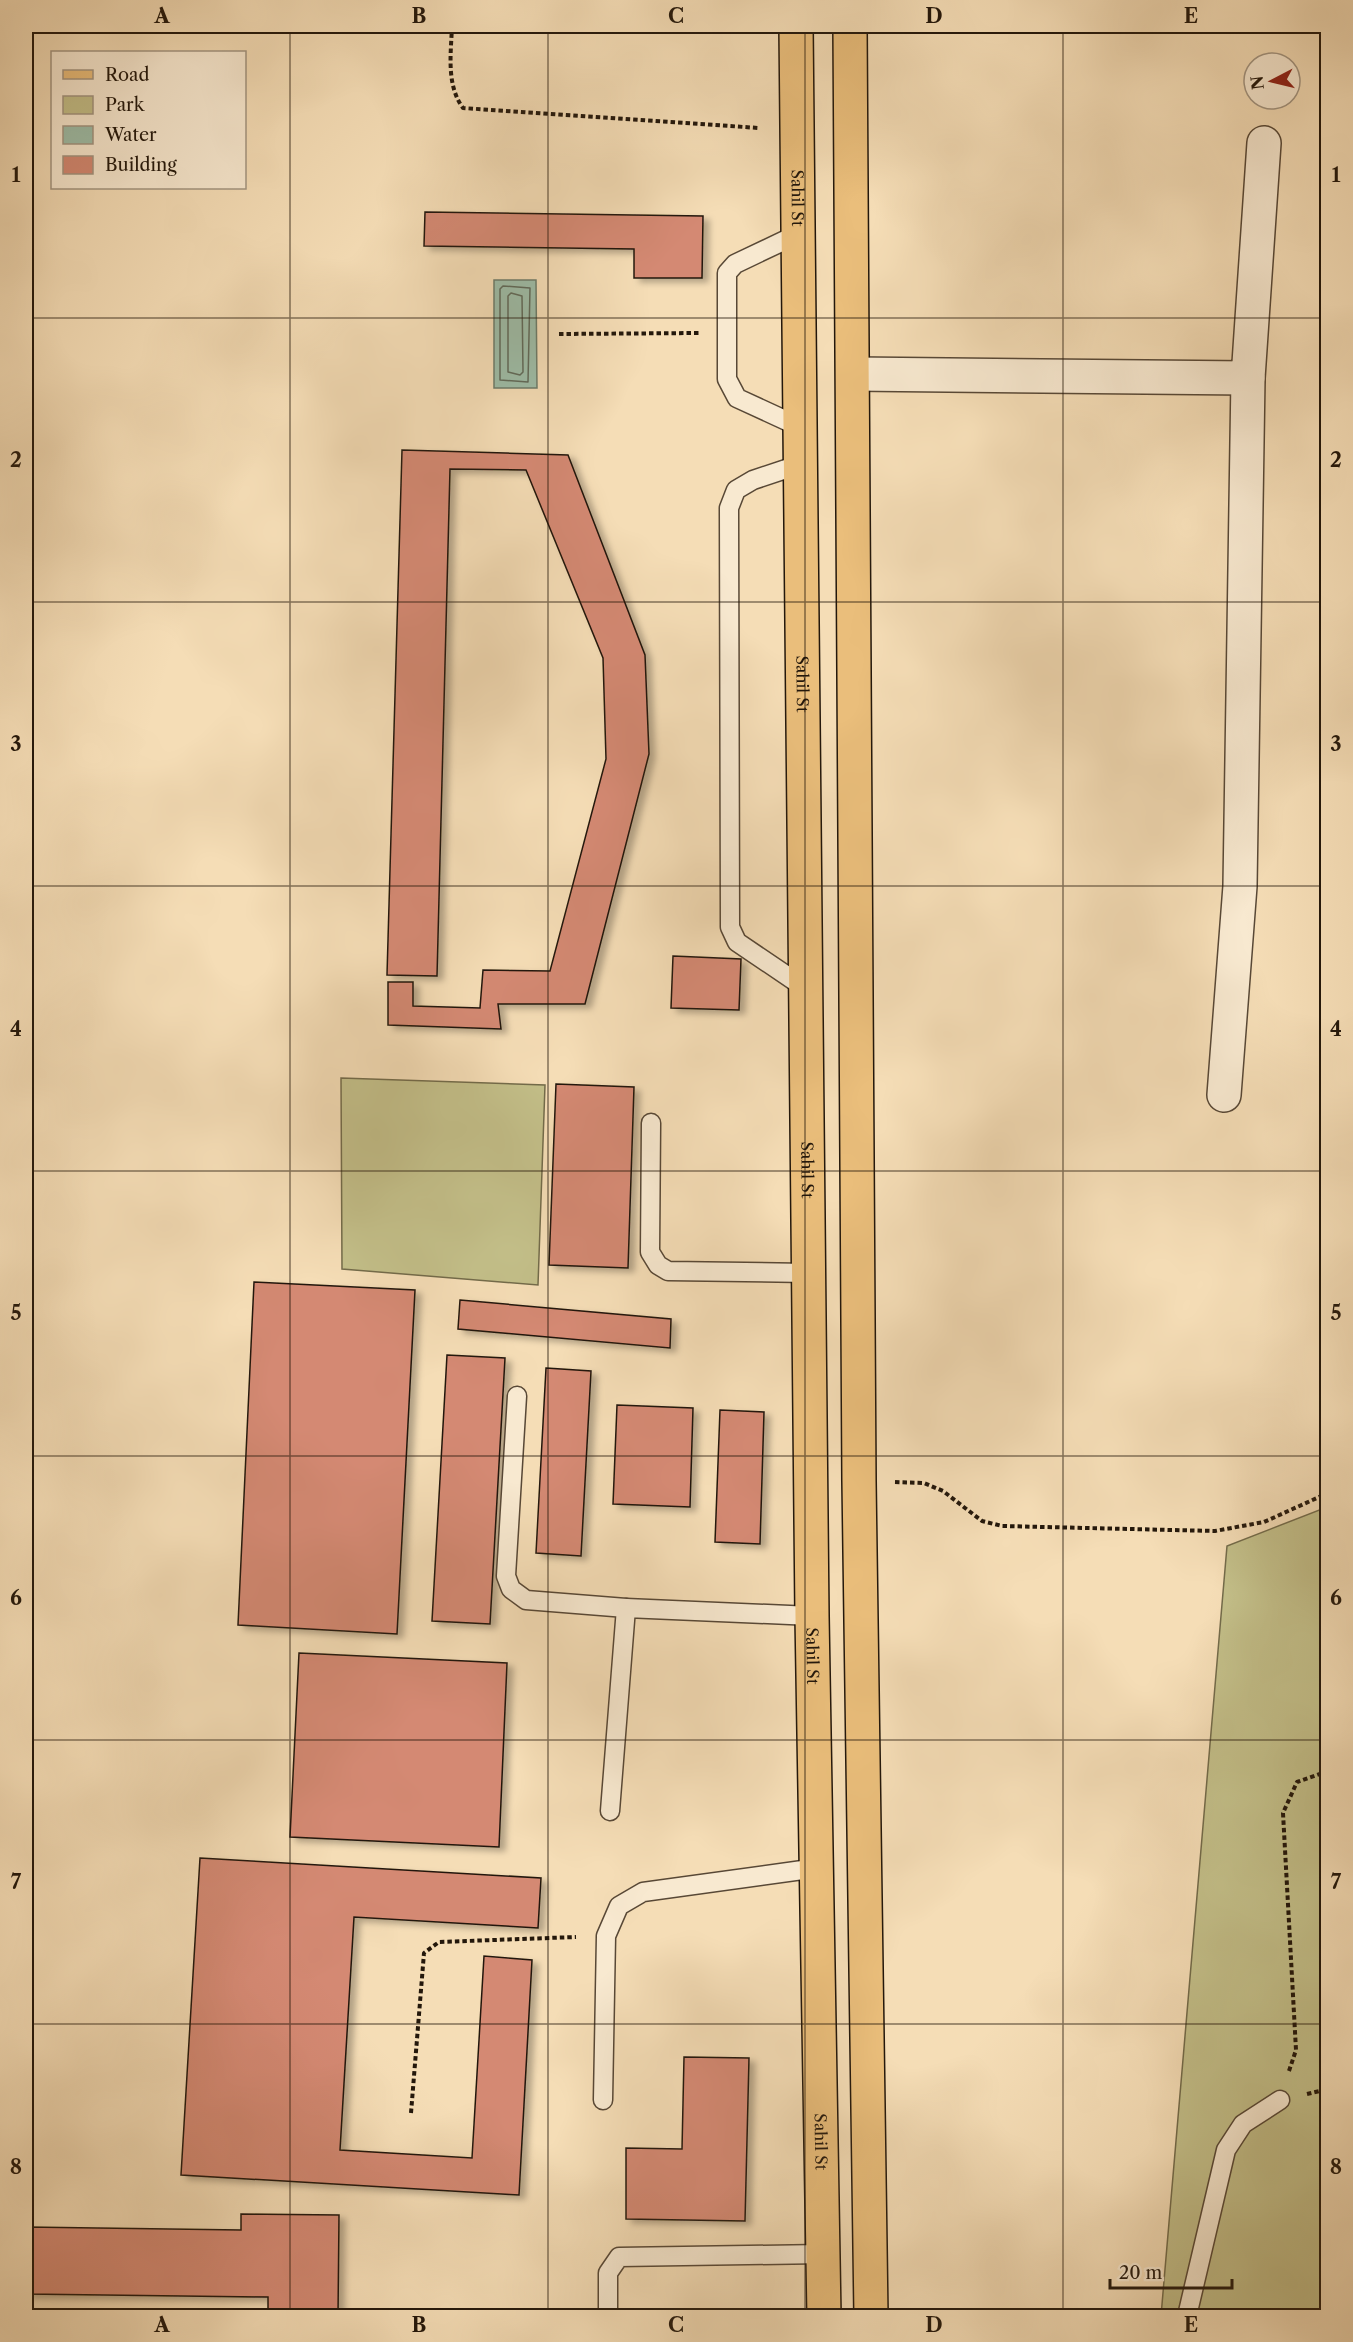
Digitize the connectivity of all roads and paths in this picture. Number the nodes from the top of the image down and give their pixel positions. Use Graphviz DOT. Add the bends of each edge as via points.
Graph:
graph roads {
  1 [pos="452,26"];
  2 [pos="796,26"];
  3 [pos="850,26"];
  4 [pos="796,130"];
  5 [pos="1264,143"];
  6 [pos="798,234"];
  7 [pos="727,333"];
  8 [pos="559,334"];
  9 [pos="854,374"];
  10 [pos="1248,378"];
  11 [pos="800,427"];
  12 [pos="801,464"];
  13 [pos="805,988"];
  14 [pos="1224,1095"];
  15 [pos="651,1123"];
  16 [pos="808,1273"];
  17 [pos="517,1396"];
  18 [pos="859,1481"];
  19 [pos="1328,1493"];
  20 [pos="626,1608"];
  21 [pos="812,1616"];
  22 [pos="1328,1771"];
  23 [pos="610,1811"];
  24 [pos="817,1868"];
  25 [pos="606,1936"];
  26 [pos="603,2100"];
  27 [pos="1280,2100"];
  28 [pos="411,2113"];
  29 [pos="823,2254"];
  30 [pos="608,2316"];
  31 [pos="824,2316"];
  32 [pos="871,2316"];
  33 [pos="1187,2316"];
  1 -- 4 [label="path" via="450,69 454,98 463,108"];
  2 -- 4 [label="main road, Sahil St"];
  3 -- 9 [label="main road"];
  4 -- 6 [label="main road, Sahil St"];
  5 -- 10 [label="street"];
  6 -- 7 [label="lane" via="735,264 727,273"];
  6 -- 11 [label="main road, Sahil St"];
  7 -- 8 [label="path"];
  7 -- 11 [label="lane" via="727,379 737,398"];
  9 -- 10 [label="street"];
  9 -- 18 [label="main road"];
  10 -- 14 [label="street" via="1240,886"];
  11 -- 12 [label="main road, Sahil St"];
  12 -- 13 [label="main road, Sahil St"];
  12 -- 13 [label="lane" via="736,490 729,508 730,927 737,942"];
  13 -- 16 [label="main road, Sahil St"];
  15 -- 16 [label="lane" via="650,1252 658,1265 668,1271"];
  16 -- 21 [label="main road, Sahil St"];
  17 -- 20 [label="lane" via="506,1576 511,1589 526,1600"];
  18 -- 19 [label="path" via="924,1483 943,1491 982,1521 1002,1526 1215,1531 1264,1522"];
  18 -- 32 [label="main road"];
  20 -- 21 [label="lane"];
  20 -- 23 [label="lane"];
  21 -- 24 [label="main road, Sahil St"];
  22 -- 27 [label="path" via="1297,1782 1283,1813 1296,2050"];
  24 -- 25 [label="lane" via="643,1892 619,1906"];
  24 -- 29 [label="main road, Sahil St"];
  25 -- 26 [label="lane"];
  25 -- 28 [label="path" via="439,1942 424,1953"];
  27 -- 33 [label="lane" via="1243,2124 1226,2150"];
  29 -- 30 [label="lane" via="619,2257 608,2273"];
  29 -- 31 [label="main road, Sahil St"];
}
